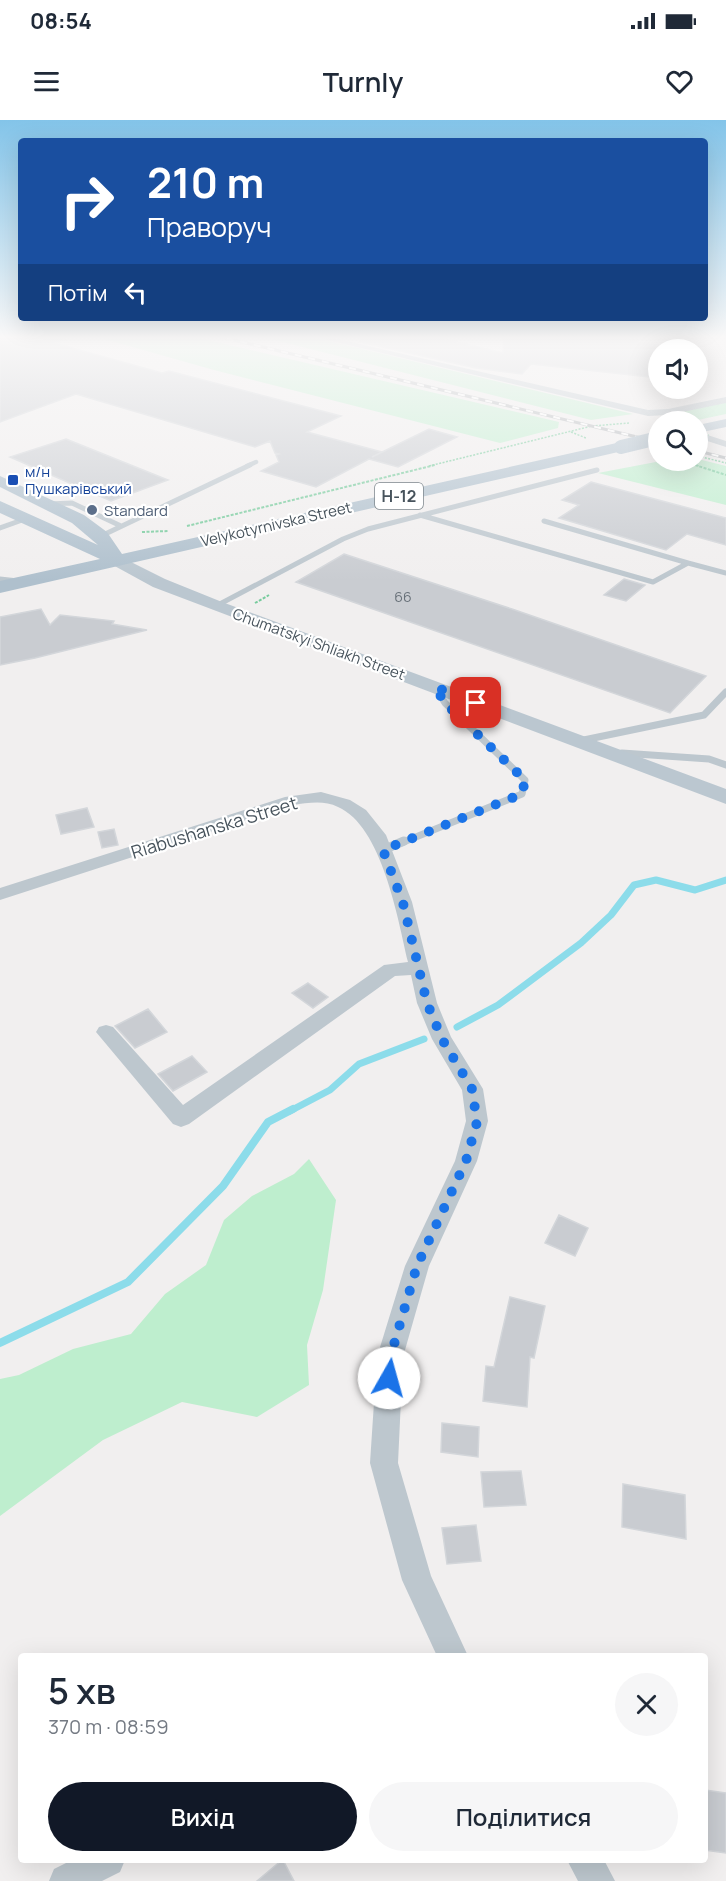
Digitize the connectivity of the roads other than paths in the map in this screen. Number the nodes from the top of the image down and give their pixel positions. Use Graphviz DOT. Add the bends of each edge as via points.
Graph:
graph roads {
  1 [pos="726,423"];
  2 [pos="713,437"];
  3 [pos="648,440"];
  4 [pos="256,462"];
  5 [pos="597,470"];
  6 [pos="0,481"];
  7 [pos="46,504"];
  8 [pos="0,506"];
  9 [pos="417,515"];
  10 [pos="21,517"];
  11 [pos="544,521"];
  12 [pos="121,526"];
  13 [pos="0,528"];
  14 [pos="101,536"];
  15 [pos="117,560"];
  16 [pos="688,563"];
  17 [pos="726,573"];
  18 [pos="0,579"];
  19 [pos="23,581"];
  20 [pos="0,587"];
  21 [pos="223,602"];
  22 [pos="435,687"];
  23 [pos="726,692"];
  24 [pos="579,741"];
  25 [pos="609,753"];
  26 [pos="726,765"];
  27 [pos="726,797"];
  28 [pos="383,850"];
  29 [pos="0,894"];
  30 [pos="418,968"];
  31 [pos="106,1032"];
  32 [pos="452,1653"];
  33 [pos="102,1863"];
  34 [pos="586,1863"];
  35 [pos="66,1881"];
  36 [pos="598,1881"];
  1 -- 2 [label="main road"];
  3 -- 15 [label="main road, Velykotyrnivska Street / Н-12, bridge"];
  4 -- 12 [label="lane"];
  5 -- 9 [label="lane"];
  6 -- 7 [label="main road, Chumatskyi Shliakh Street"];
  7 -- 10 [label="main road"];
  7 -- 12 [label="lane" via="72,503"];
  7 -- 14 [label="main road, Chumatskyi Shliakh Street" via="78,519"];
  8 -- 10 [label="main road, Chumatskyi Shliakh Street"];
  9 -- 16 [label="lane" via="653,582"];
  9 -- 21 [label="lane" via="343,539"];
  10 -- 13 [label="lane"];
  10 -- 15 [label="main road, Chumatskyi Shliakh Street"];
  11 -- 16 [label="lane"];
  12 -- 14 [label="lane"];
  14 -- 15 [label="main road, Chumatskyi Shliakh Street"];
  15 -- 19 [label="main road, Velykotyrnivska Street"];
  15 -- 21 [label="main road, Chumatskyi Shliakh Street" via="159,583"];
  16 -- 17 [label="lane"];
  18 -- 19 [label="lane"];
  19 -- 20 [label="main road, Velykotyrnivska Street"];
  21 -- 22 [label="main road, Chumatskyi Shliakh Street"];
  22 -- 24 [label="main road, Chumatskyi Shliakh Street"];
  22 -- 28 [label="lane" via="445,703 525,780 522,794"];
  23 -- 24 [label="lane" via="704,715"];
  24 -- 25 [label="main road, Chumatskyi Shliakh Street"];
  25 -- 26 [label="lane" via="709,759"];
  25 -- 27 [label="main road, Chumatskyi Shliakh Street"];
  28 -- 29 [label="street, Riabushanska Street" via="378,835 360,813 344,803 321,797 291,800"];
  28 -- 30 [label="street, Riabushanska Street" via="403,903"];
  30 -- 31 [label="street" via="391,970 181,1119"];
  30 -- 32 [label="street, Riabushanska Street" via="442,1039 472,1089 477,1122 466,1161 417,1266 390,1358 384,1463 417,1580"];
  33 -- 35 [label="street"];
  34 -- 36 [label="street"];
}
